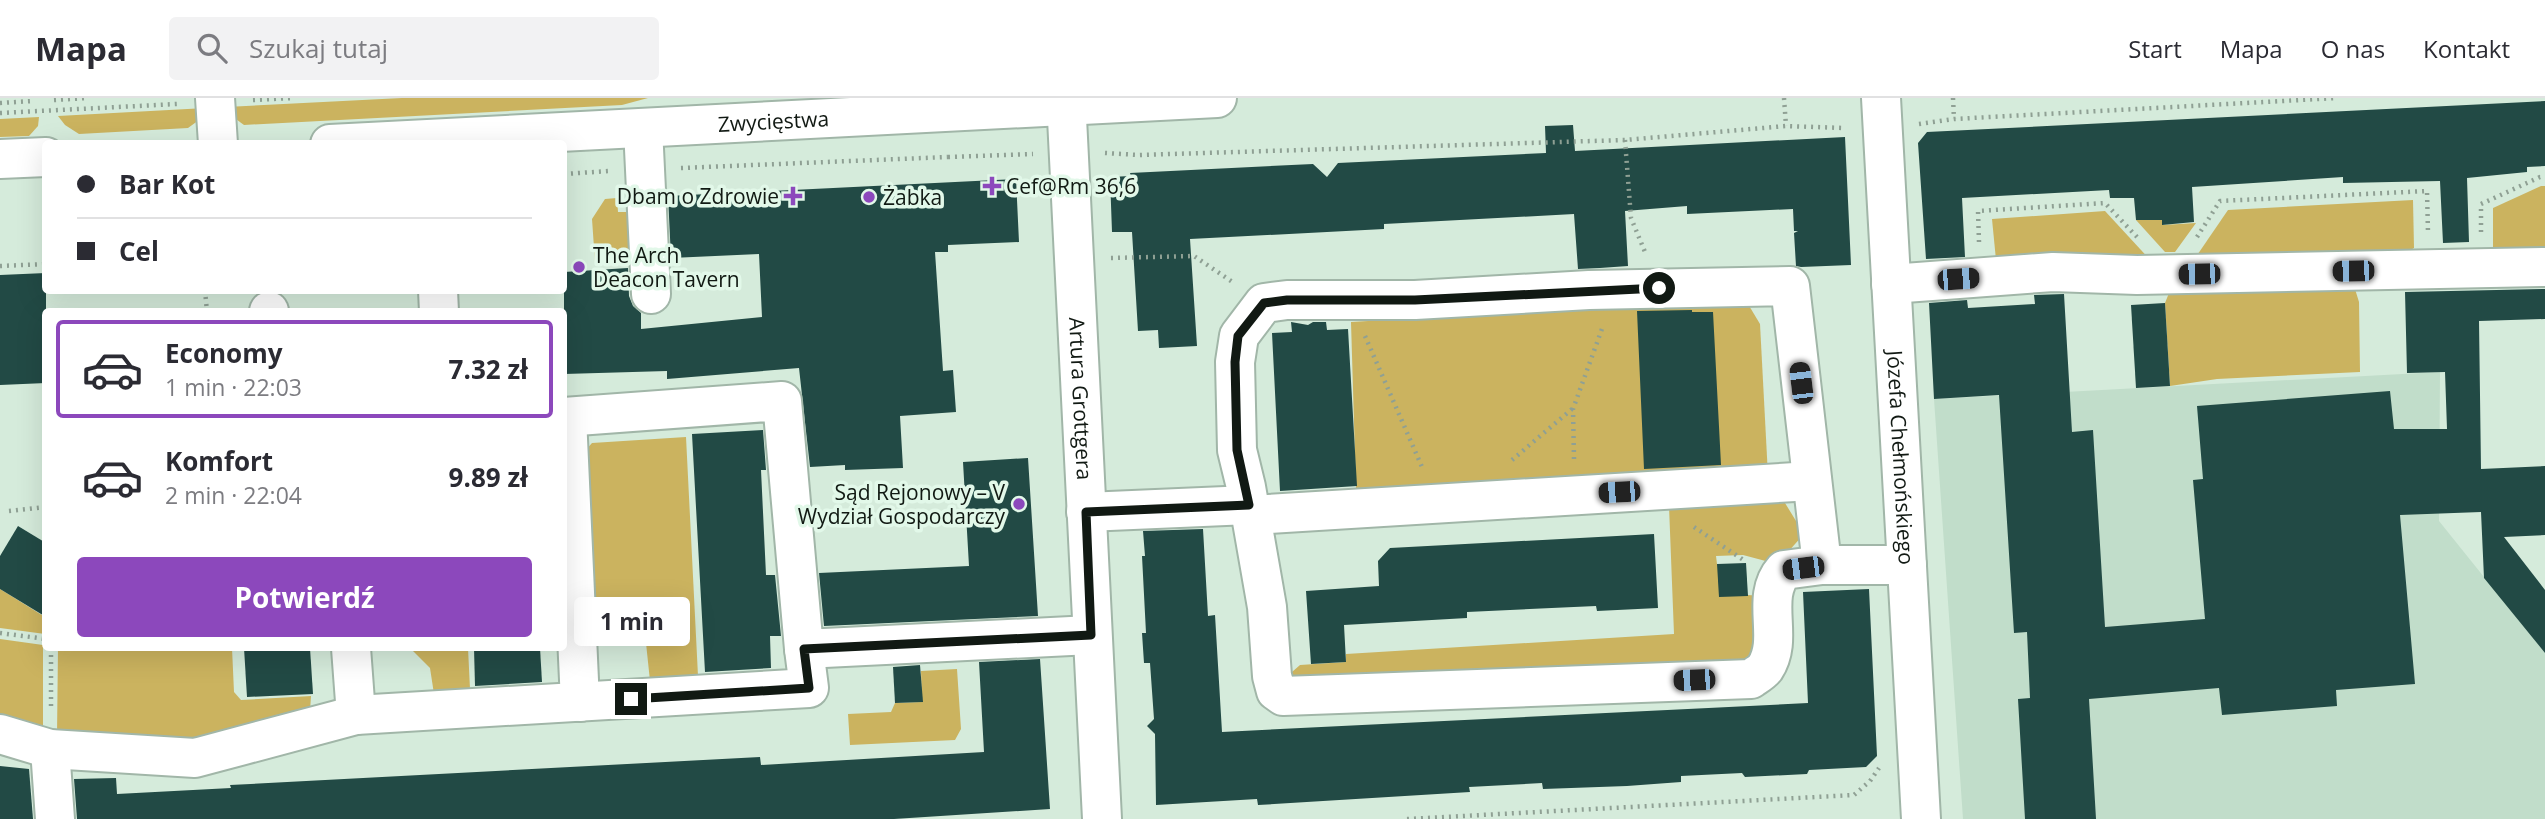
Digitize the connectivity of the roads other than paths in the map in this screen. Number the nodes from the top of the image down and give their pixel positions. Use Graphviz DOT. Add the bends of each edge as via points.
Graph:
graph roads {
  1 [pos="1217,98"];
  2 [pos="216,101"];
  3 [pos="1067,102"];
  4 [pos="1882,113"];
  5 [pos="643,128"];
  6 [pos="218,140"];
  7 [pos="445,140"];
  8 [pos="42,157"];
  9 [pos="0,159"];
  10 [pos="2545,267"];
  11 [pos="1891,284"];
  12 [pos="651,294"];
  13 [pos="567,417"];
  14 [pos="567,455"];
  15 [pos="1812,481"];
  16 [pos="1250,510"];
  17 [pos="1086,512"];
  18 [pos="1822,565"];
  19 [pos="1907,565"];
  20 [pos="1091,635"];
  21 [pos="804,649"];
  22 [pos="351,651"];
  23 [pos="580,702"];
  24 [pos="356,715"];
  25 [pos="51,733"];
  26 [pos="0,734"];
  27 [pos="55,819"];
  28 [pos="1102,819"];
  29 [pos="1921,819"];
  1 -- 3 [label="street, Zwycięstwa"];
  2 -- 6 [label="street"];
  3 -- 5 [label="street, Zwycięstwa"];
  3 -- 17 [label="street, Artura Grottgera"];
  4 -- 11 [label="street, Józefa Chełmońskiego"];
  5 -- 7 [label="street, Zwycięstwa"];
  5 -- 12 [label="street"];
  8 -- 9 [label="street"];
  10 -- 11 [label="street" via="2053,272"];
  11 -- 19 [label="street, Józefa Chełmońskiego"];
  13 -- 21 [label="street" via="782,401"];
  14 -- 23 [label="street"];
  15 -- 16 [label="street"];
  15 -- 16 [label="street" via="1790,286 1415,300 1287,300 1264,303 1238,336 1237,450"];
  15 -- 18 [label="street"];
  16 -- 17 [label="street"];
  16 -- 18 [label="street" via="1267,607 1272,676 1276,691 1283,696 1751,678 1765,669 1773,646 1775,580 1784,570"];
  17 -- 20 [label="street, Artura Grottgera"];
  18 -- 19 [label="street"];
  19 -- 29 [label="street, Józefa Chełmońskiego"];
  20 -- 21 [label="street"];
  20 -- 28 [label="street, Artura Grottgera"];
  21 -- 23 [label="street" via="809,688"];
  22 -- 24 [label="street"];
  23 -- 24 [label="street"];
  24 -- 25 [label="street" via="195,758"];
  25 -- 26 [label="street"];
  25 -- 27 [label="street"];
}
